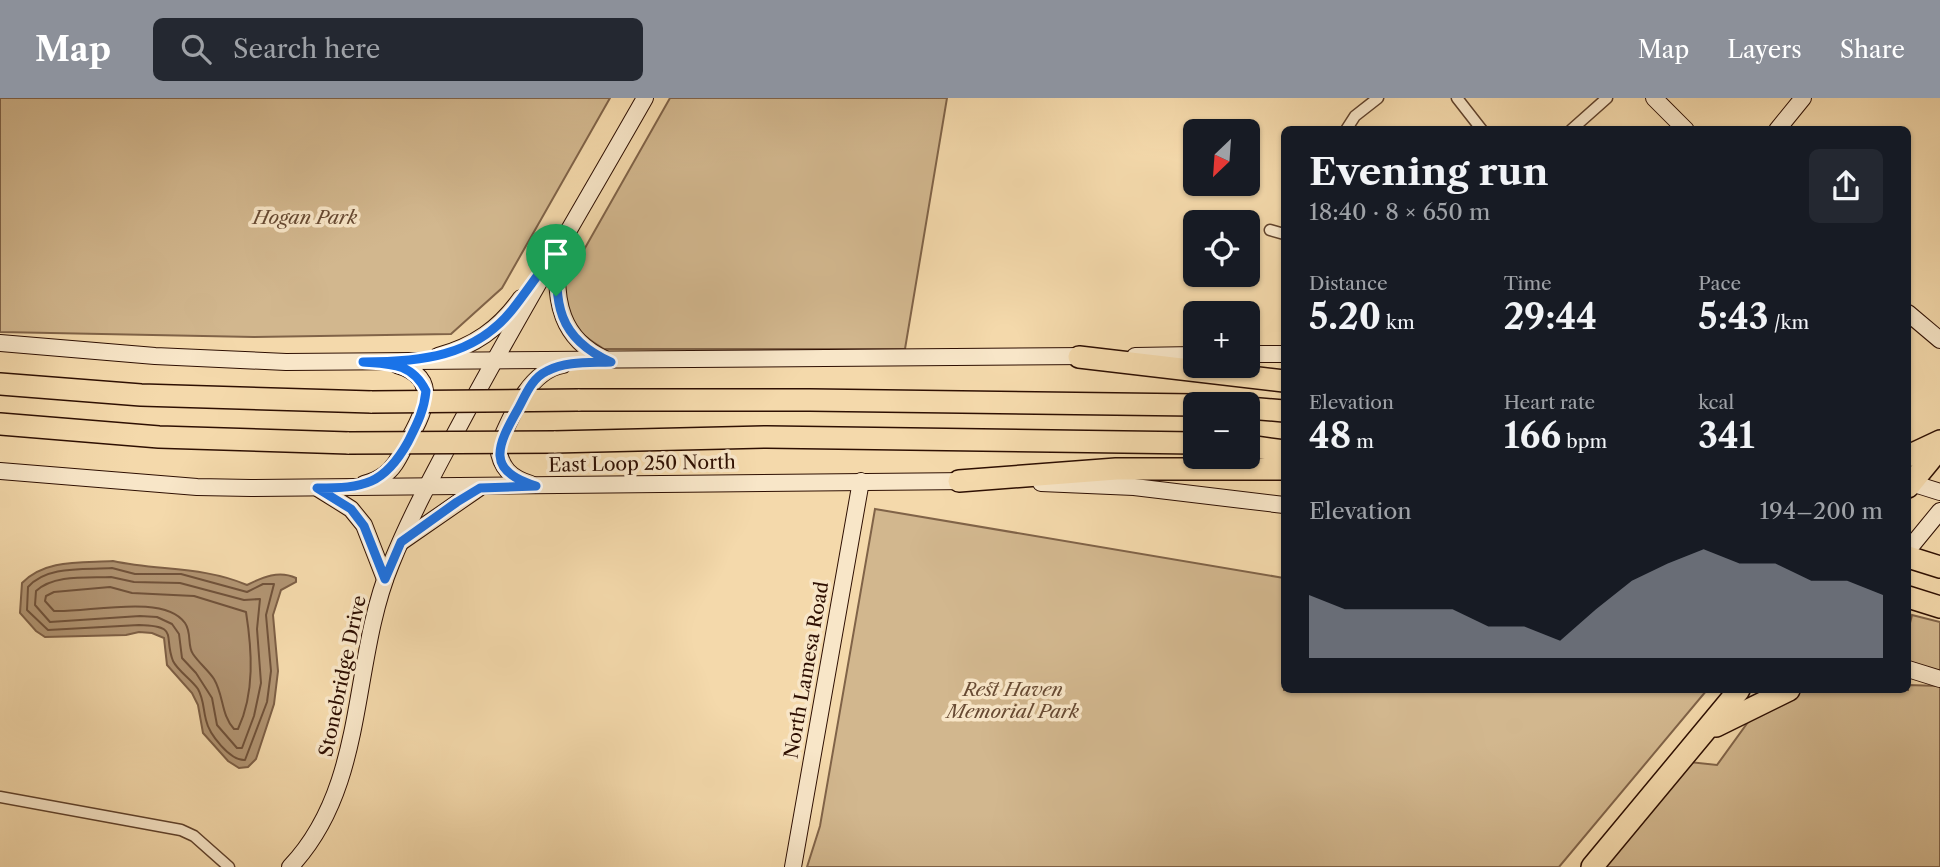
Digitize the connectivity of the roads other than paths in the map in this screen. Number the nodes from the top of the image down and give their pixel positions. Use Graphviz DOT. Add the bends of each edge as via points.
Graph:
graph roads {
  1 [pos="645,98"];
  2 [pos="1378,98"];
  3 [pos="1457,98"];
  4 [pos="1607,98"];
  5 [pos="1654,98"];
  6 [pos="1803,98"];
  7 [pos="1349,126"];
  8 [pos="1479,126"];
  9 [pos="1576,126"];
  10 [pos="1682,126"];
  11 [pos="1780,126"];
  12 [pos="1270,230"];
  13 [pos="1281,233"];
  14 [pos="558,249"];
  15 [pos="1911,316"];
  16 [pos="1940,340"];
  17 [pos="0,343"];
  18 [pos="1260,354"];
  19 [pos="1281,354"];
  20 [pos="1183,355"];
  21 [pos="1079,357"];
  22 [pos="363,362"];
  23 [pos="409,362"];
  24 [pos="494,362"];
  25 [pos="611,362"];
  26 [pos="1281,382"];
  27 [pos="0,384"];
  28 [pos="1183,405"];
  29 [pos="1260,409"];
  30 [pos="1281,411"];
  31 [pos="0,424"];
  32 [pos="1940,441"];
  33 [pos="1183,443"];
  34 [pos="1940,447"];
  35 [pos="1260,448"];
  36 [pos="1281,451"];
  37 [pos="1911,455"];
  38 [pos="1281,469"];
  39 [pos="0,471"];
  40 [pos="860,481"];
  41 [pos="959,481"];
  42 [pos="1911,482"];
  43 [pos="1911,485"];
  44 [pos="536,486"];
  45 [pos="317,488"];
  46 [pos="341,488"];
  47 [pos="426,488"];
  48 [pos="480,488"];
  49 [pos="1940,492"];
  50 [pos="1281,505"];
  51 [pos="1940,511"];
  52 [pos="401,542"];
  53 [pos="1911,546"];
  54 [pos="1911,558"];
  55 [pos="1940,567"];
  56 [pos="385,579"];
  57 [pos="1911,670"];
  58 [pos="1940,679"];
  59 [pos="1729,693"];
  60 [pos="1737,693"];
  61 [pos="1782,693"];
  62 [pos="1721,712"];
  63 [pos="1702,735"];
  64 [pos="0,797"];
  65 [pos="229,867"];
  66 [pos="290,867"];
  67 [pos="793,867"];
  68 [pos="1592,867"];
  1 -- 14 [label="main road"];
  2 -- 7 [label="street"];
  3 -- 8 [label="street"];
  4 -- 9 [label="street"];
  5 -- 10 [label="main road"];
  6 -- 11 [label="main road"];
  12 -- 13 [label="street"];
  14 -- 23 [label="main road" via="512,310 480,340 460,350"];
  14 -- 24 [label="main road"];
  14 -- 25 [label="main road" via="556,296 561,317 583,347"];
  15 -- 16 [label="main road"];
  17 -- 22 [label="main road" via="155,356"];
  18 -- 19 [label="main road"];
  20 -- 21 [label="main road"];
  21 -- 25 [label="main road"];
  21 -- 26 [label="highway"];
  22 -- 23 [label="main road"];
  22 -- 46 [label="main road" via="392,364 416,373 426,391 424,410 385,475"];
  23 -- 24 [label="main road"];
  24 -- 25 [label="main road"];
  24 -- 47 [label="main road"];
  25 -- 44 [label="main road" via="557,366 533,382 499,446 503,467 518,480"];
  27 -- 28 [label="highway, bridge" via="141,395 372,402 810,400"];
  29 -- 30 [label="highway"];
  31 -- 33 [label="highway, bridge" via="349,443 780,438"];
  32 -- 37 [label="highway"];
  34 -- 42 [label="highway"];
  35 -- 36 [label="highway"];
  38 -- 41 [label="highway" via="1116,469"];
  39 -- 45 [label="main road, East Loop 250 North" via="197,487"];
  40 -- 41 [label="main road, East Loop 250 North"];
  40 -- 44 [label="main road, East Loop 250 North"];
  40 -- 67 [label="main road, North Lamesa Road"];
  41 -- 50 [label="main road, East Loop 250 North" via="1134,487"];
  43 -- 49 [label="main road"];
  44 -- 48 [label="main road, East Loop 250 North"];
  45 -- 46 [label="main road, East Loop 250 North"];
  45 -- 56 [label="main road" via="351,509 364,526"];
  46 -- 47 [label="main road, East Loop 250 North"];
  47 -- 48 [label="main road, East Loop 250 North"];
  47 -- 52 [label="main road, Stonebridge Drive"];
  48 -- 52 [label="main road"];
  51 -- 53 [label="main road"];
  52 -- 56 [label="main road, Stonebridge Drive"];
  54 -- 55 [label="highway"];
  56 -- 66 [label="main road, Stonebridge Drive" via="369,630 355,720 336,797 311,842"];
  57 -- 58 [label="main road"];
  59 -- 62 [label="highway"];
  60 -- 62 [label="highway"];
  61 -- 63 [label="highway"];
  62 -- 63 [label="highway"];
  63 -- 68 [label="highway"];
  64 -- 65 [label="street" via="181,830"];
}
